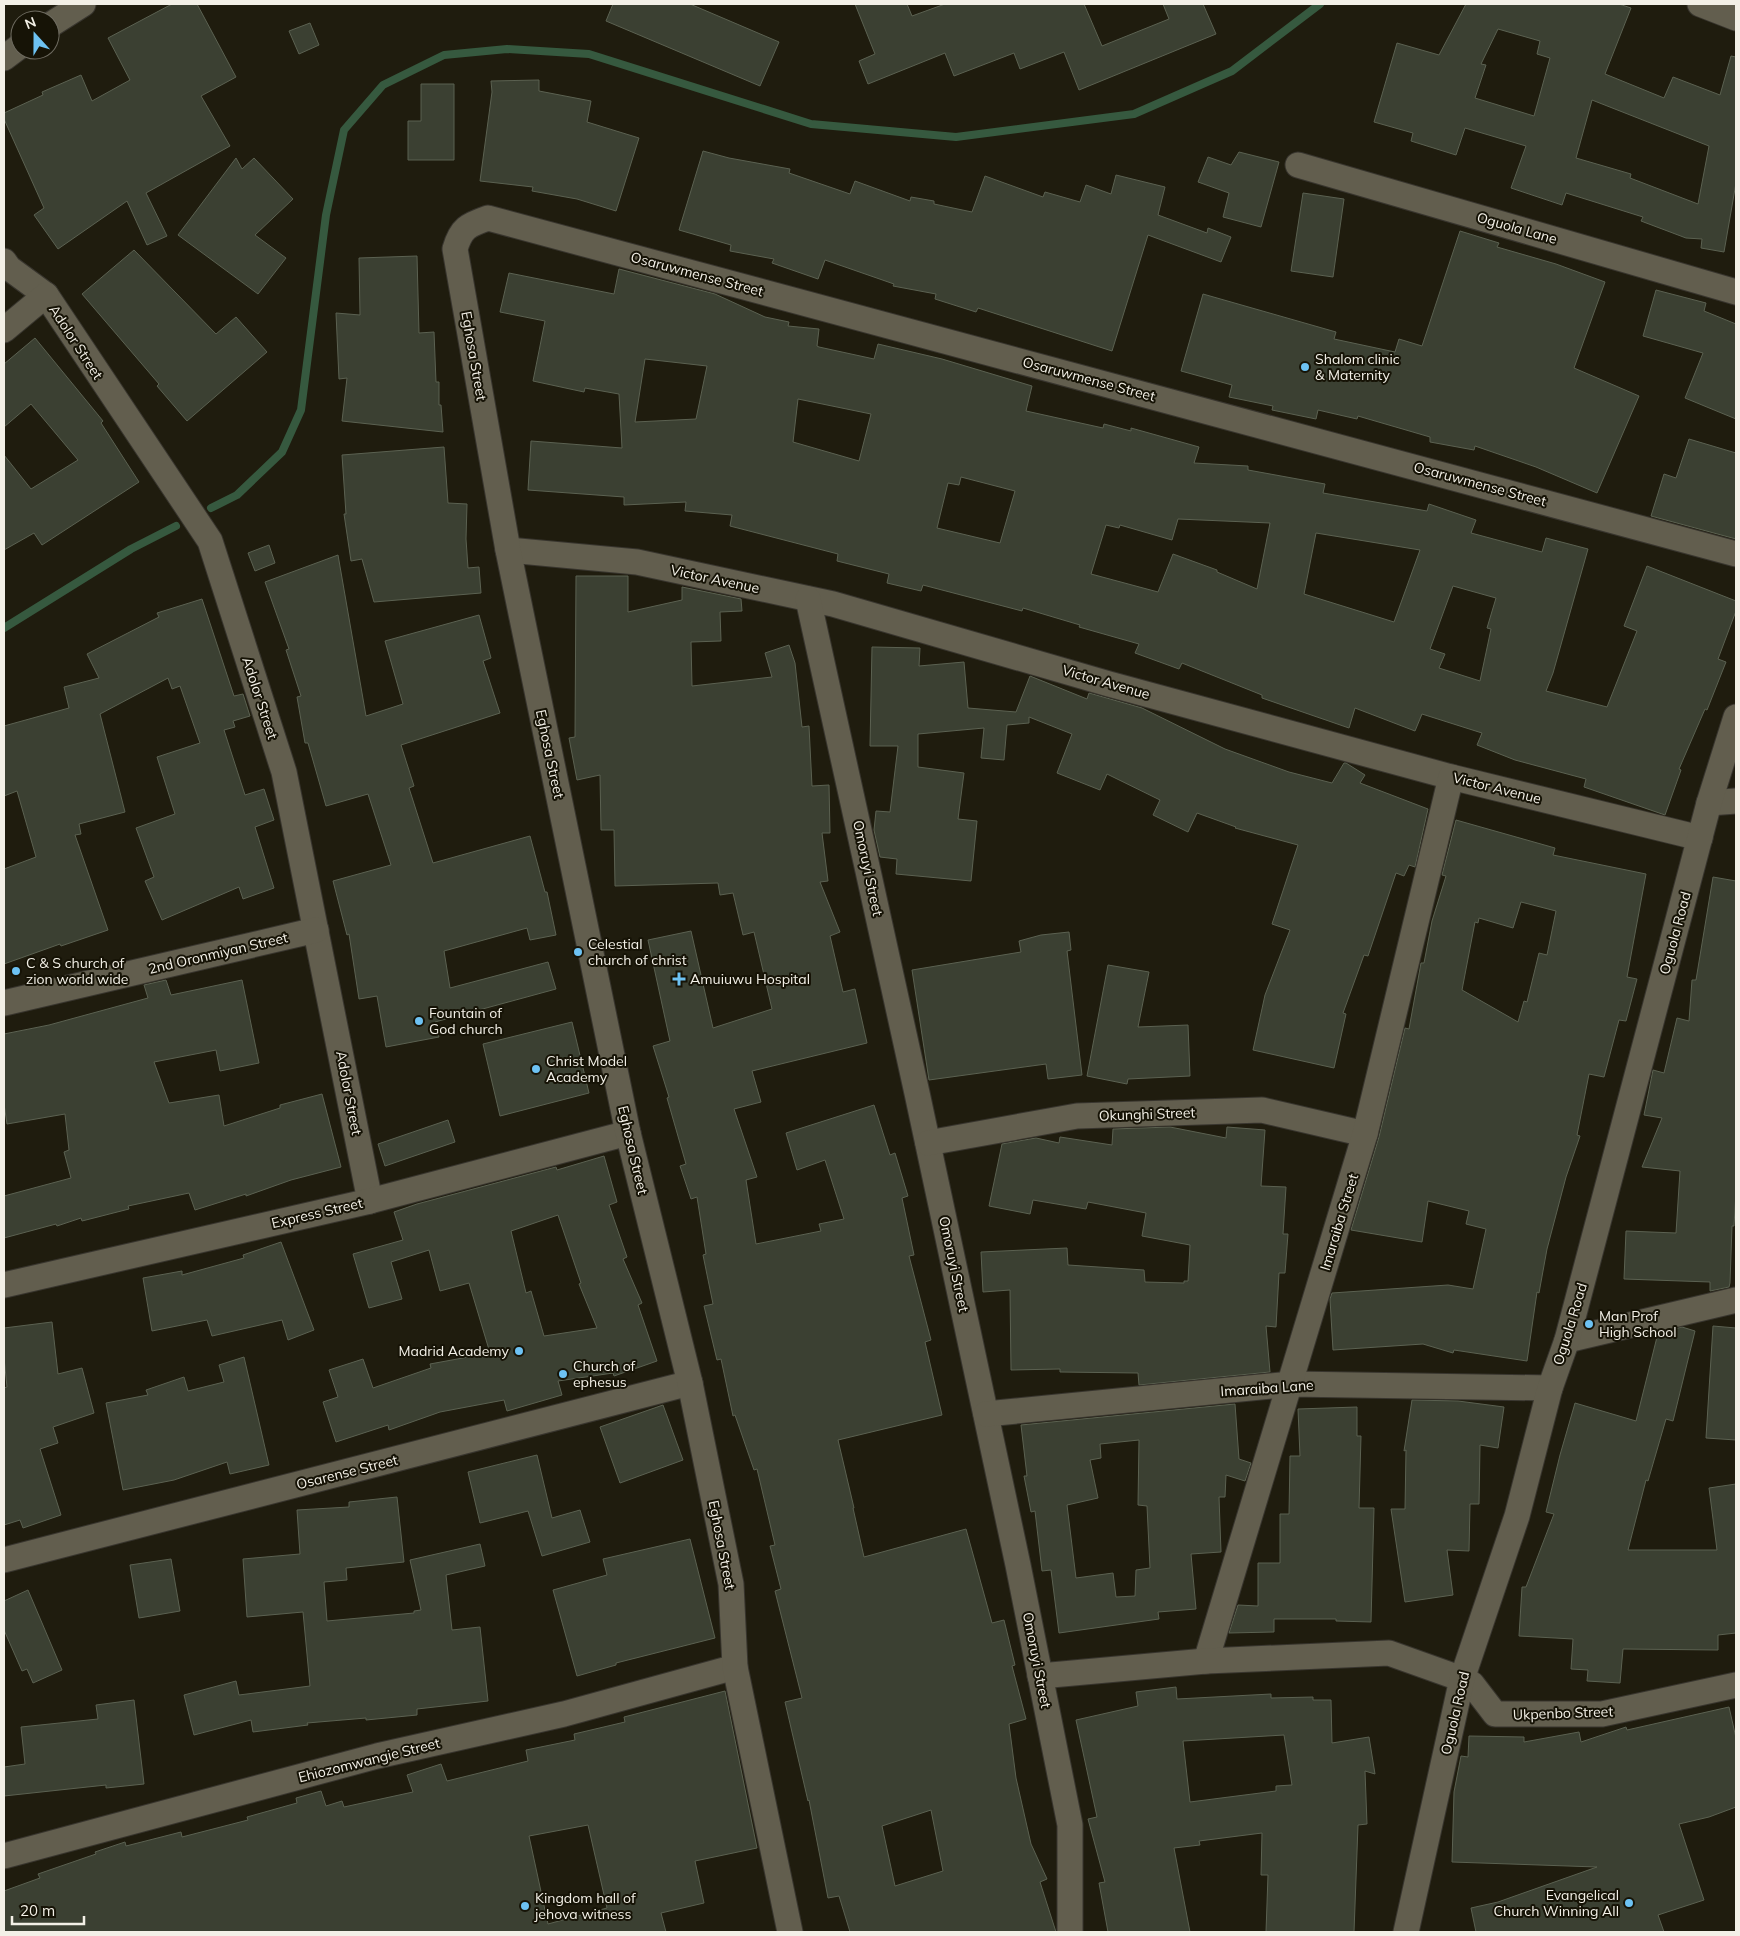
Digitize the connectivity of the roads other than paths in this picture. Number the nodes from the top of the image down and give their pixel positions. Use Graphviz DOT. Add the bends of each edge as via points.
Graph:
graph roads {
  1 [pos="1700,4"];
  2 [pos="1736,18"];
  3 [pos="1298,165"];
  4 [pos="455,249"];
  5 [pos="4,261"];
  6 [pos="1736,292"];
  7 [pos="46,295"];
  8 [pos="4,330"];
  9 [pos="508,550"];
  10 [pos="1736,554"];
  11 [pos="808,599"];
  12 [pos="1736,717"];
  13 [pos="1451,777"];
  14 [pos="1736,801"];
  15 [pos="1709,803"];
  16 [pos="1700,838"];
  17 [pos="316,930"];
  18 [pos="4,1003"];
  19 [pos="628,1133"];
  20 [pos="1366,1134"];
  21 [pos="928,1143"];
  22 [pos="370,1201"];
  23 [pos="4,1285"];
  24 [pos="1736,1300"];
  25 [pos="1567,1340"];
  26 [pos="690,1384"];
  27 [pos="1291,1384"];
  28 [pos="1550,1388"];
  29 [pos="986,1414"];
  30 [pos="4,1560"];
  31 [pos="1206,1661"];
  32 [pos="735,1667"];
  33 [pos="1040,1676"];
  34 [pos="1462,1679"];
  35 [pos="1736,1685"];
  36 [pos="4,1856"];
  37 [pos="790,1932"];
  38 [pos="1070,1932"];
  39 [pos="1406,1932"];
  1 -- 2 [label="street"];
  3 -- 6 [label="street, Oguola Lane"];
  4 -- 9 [label="street, Eghosa Street"];
  4 -- 10 [label="street, Osaruwmense Street" via="460,234 473,223 488,218"];
  5 -- 7 [label="street, Adolor Street"];
  7 -- 8 [label="street"];
  7 -- 17 [label="street, Adolor Street" via="210,542 284,772"];
  9 -- 11 [label="street, Victor Avenue" via="637,562"];
  9 -- 19 [label="street, Eghosa Street"];
  11 -- 13 [label="street, Victor Avenue"];
  11 -- 21 [label="street, Omoruyi Street"];
  12 -- 15 [label="street, Oguola Road"];
  13 -- 16 [label="street, Victor Avenue"];
  13 -- 20 [label="street, Imaraiba Street"];
  14 -- 15 [label="street"];
  15 -- 16 [label="street, Oguola Road"];
  16 -- 25 [label="street, Oguola Road"];
  17 -- 18 [label="street, 2nd Oronmiyan Street"];
  17 -- 22 [label="street, Adolor Street"];
  19 -- 22 [label="street, Express Street"];
  19 -- 26 [label="street, Eghosa Street"];
  20 -- 21 [label="street, Okunghi Street" via="1262,1110 1077,1116"];
  20 -- 27 [label="street, Imaraiba Street"];
  21 -- 29 [label="street, Omoruyi Street"];
  22 -- 23 [label="street, Express Street"];
  24 -- 25 [label="street"];
  25 -- 28 [label="street, Oguola Road"];
  26 -- 30 [label="street, Osarense Street"];
  26 -- 32 [label="street, Eghosa Street" via="731,1584"];
  27 -- 28 [label="street, Imaraiba Lane"];
  27 -- 29 [label="street, Imaraiba Lane"];
  27 -- 31 [label="street, Imaraiba Street"];
  28 -- 34 [label="street, Oguola Road" via="1517,1516"];
  29 -- 33 [label="street, Omoruyi Street"];
  31 -- 33 [label="street"];
  31 -- 34 [label="street" via="1389,1653"];
  32 -- 36 [label="street, Ehiozomwangie Street" via="564,1714 377,1756"];
  32 -- 37 [label="street, Eghosa Street"];
  33 -- 38 [label="street, Omoruyi Street" via="1070,1826"];
  34 -- 35 [label="street, Ukpenbo Street" via="1472,1684 1496,1714 1602,1714"];
  34 -- 39 [label="street, Oguola Road"];
}
